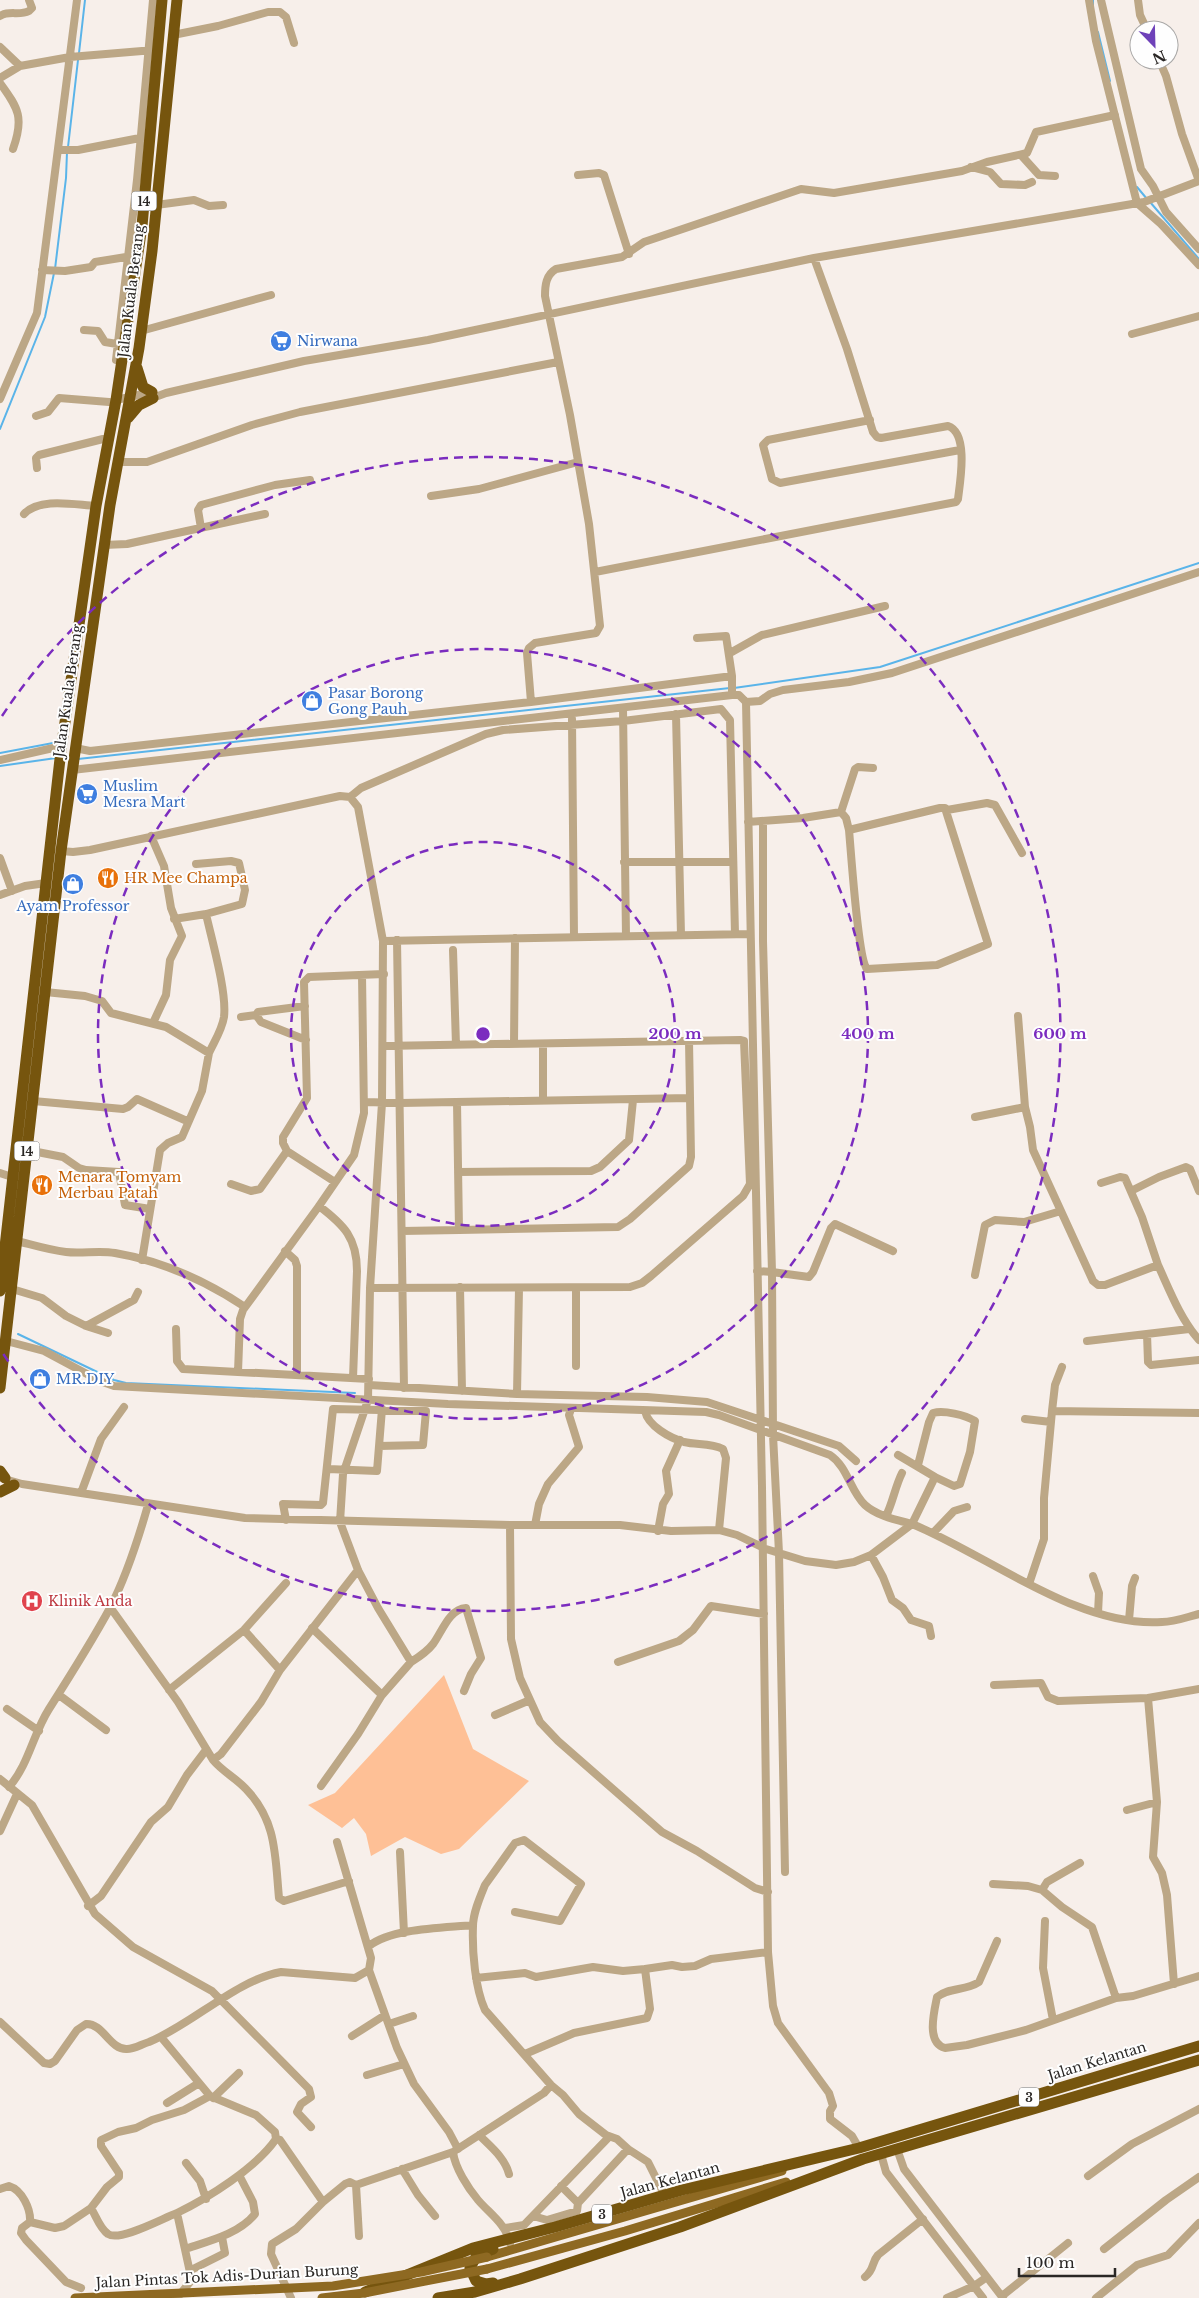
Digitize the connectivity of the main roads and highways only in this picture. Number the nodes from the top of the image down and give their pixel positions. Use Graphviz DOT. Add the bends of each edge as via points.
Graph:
graph roads {
  1 [pos="162,0"];
  2 [pos="177,0"];
  3 [pos="121,344"];
  4 [pos="136,364"];
  5 [pos="113,403"];
  6 [pos="125,425"];
  7 [pos="104,464"];
  8 [pos="42,989"];
  9 [pos="3,1289"];
  10 [pos="0,1388"];
  11 [pos="7,1480"];
  12 [pos="0,1492"];
  13 [pos="1199,2046"];
  14 [pos="1198,2063"];
  15 [pos="861,2154"];
  16 [pos="670,2205"];
  17 [pos="673,2216"];
  18 [pos="508,2236"];
  19 [pos="553,2268"];
  20 [pos="460,2296"];
  21 [pos="76,2298"];
  22 [pos="322,2298"];
  23 [pos="350,2298"];
  24 [pos="438,2298"];
  1 -- 3 [label="highway, Jalan Kuala Berang / 14" via="157,12 137,226"];
  2 -- 4 [label="highway, Jalan Kuala Berang / 14"];
  3 -- 5 [label="highway, Jalan Kuala Berang / 14"];
  3 -- 5 [label="highway, Jalan Kuala Berang / 14" via="116,360"];
  4 -- 6 [label="highway, Jalan Kuala Berang / 14"];
  4 -- 6 [label="highway" via="143,387 153,395 134,410"];
  5 -- 7 [label="highway, Jalan Kuala Berang / 14"];
  5 -- 7 [label="highway, Jalan Kuala Berang / 14" via="103,440"];
  6 -- 8 [label="highway, Jalan Kuala Berang / 14" via="104,545"];
  7 -- 8 [label="highway, Jalan Kuala Berang / 14" via="61,748 46,883"];
  8 -- 9 [label="highway, Jalan Kuala Berang / 14" via="12,1177"];
  8 -- 9 [label="highway, Jalan Kuala Berang / 14" via="17,1241"];
  9 -- 10 [label="highway, Jalan Kuala Berang / 14" via="6,1341"];
  11 -- 12 [label="highway"];
  13 -- 15 [label="highway, Jalan Kelantan / 3"];
  14 -- 15 [label="highway, Jalan Kelantan / 3" via="881,2154"];
  15 -- 16 [label="main road, Jalan Kelantan / 3"];
  15 -- 17 [label="main road, Jalan Kelantan / 3"];
  15 -- 18 [label="highway, Jalan Kelantan / 3" via="664,2194 555,2227"];
  15 -- 19 [label="highway, Jalan Kelantan / 3" via="680,2226"];
  16 -- 21 [label="main road, Jalan Pintas Tok Adis-Durian Burung / 3, bridge" via="487,2257 421,2272 333,2286"];
  17 -- 22 [label="main road, Jalan Pintas Tok Adis-Durian Burung / 3, bridge" via="487,2269 373,2292"];
  18 -- 19 [label="highway" via="473,2259 470,2268 476,2281 490,2283"];
  18 -- 23 [label="highway, Jalan Kelantan / 3" via="443,2258"];
  19 -- 20 [label="highway, Jalan Kelantan / 3"];
  20 -- 24 [label="highway, Jalan Kelantan / 3"];
}
